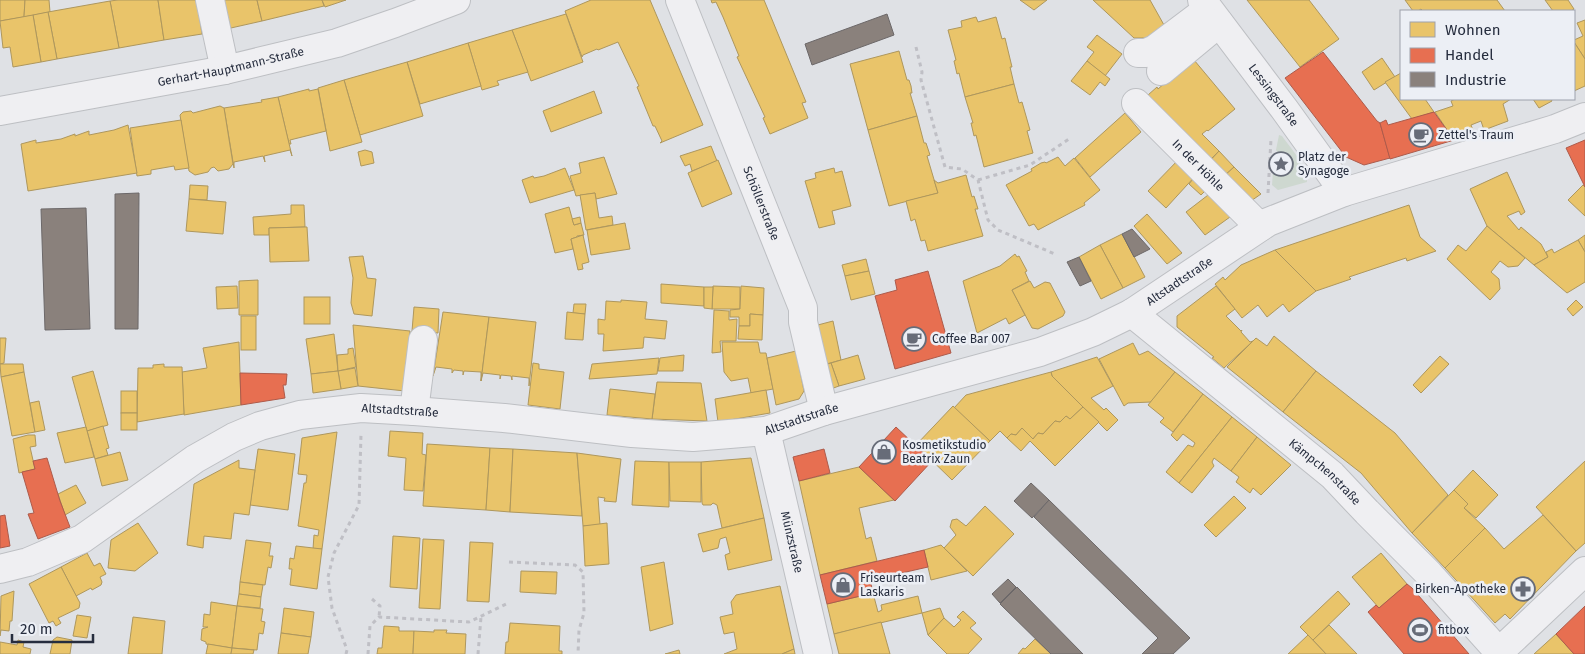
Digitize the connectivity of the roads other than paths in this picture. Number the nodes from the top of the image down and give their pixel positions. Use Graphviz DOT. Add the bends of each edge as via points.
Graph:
graph roads {
  1 [pos="210,0"];
  2 [pos="456,0"];
  3 [pos="680,0"];
  4 [pos="1210,11"];
  5 [pos="1138,52"];
  6 [pos="225,70"];
  7 [pos="1161,71"];
  8 [pos="1136,102"];
  9 [pos="0,111"];
  10 [pos="1585,116"];
  11 [pos="1344,192"];
  12 [pos="1264,224"];
  13 [pos="1132,313"];
  14 [pos="423,340"];
  15 [pos="414,411"];
  16 [pos="824,411"];
  17 [pos="766,430"];
  18 [pos="0,569"];
  19 [pos="1585,571"];
  20 [pos="1498,653"];
  21 [pos="818,654"];
  1 -- 6 [label="street"];
  2 -- 6 [label="street, Gerhart-Hauptmann-Straße" via="337,43"];
  3 -- 16 [label="street, Schöllerstraße" via="803,308 803,322"];
  4 -- 5 [label="street" via="1155,48"];
  4 -- 7 [label="street"];
  4 -- 11 [label="street, Lessingstraße"];
  6 -- 9 [label="street, Gerhart-Hauptmann-Straße"];
  8 -- 12 [label="street, In der Höhle"];
  10 -- 11 [label="street, Altstadtstraße" via="1555,129"];
  11 -- 12 [label="street, Altstadtstraße"];
  12 -- 13 [label="street, Altstadtstraße"];
  13 -- 16 [label="street, Altstadtstraße" via="1040,352"];
  13 -- 20 [label="street, Kämpchenstraße" via="1332,475 1429,574"];
  14 -- 15 [label="street"];
  15 -- 17 [label="street, Altstadtstraße" via="693,437"];
  15 -- 18 [label="street, Altstadtstraße" via="361,408 300,415 260,426 195,459 82,539 28,562"];
  16 -- 17 [label="street, Altstadtstraße"];
  17 -- 21 [label="street, Münzstraße"];
  19 -- 20 [label="street"];
}
